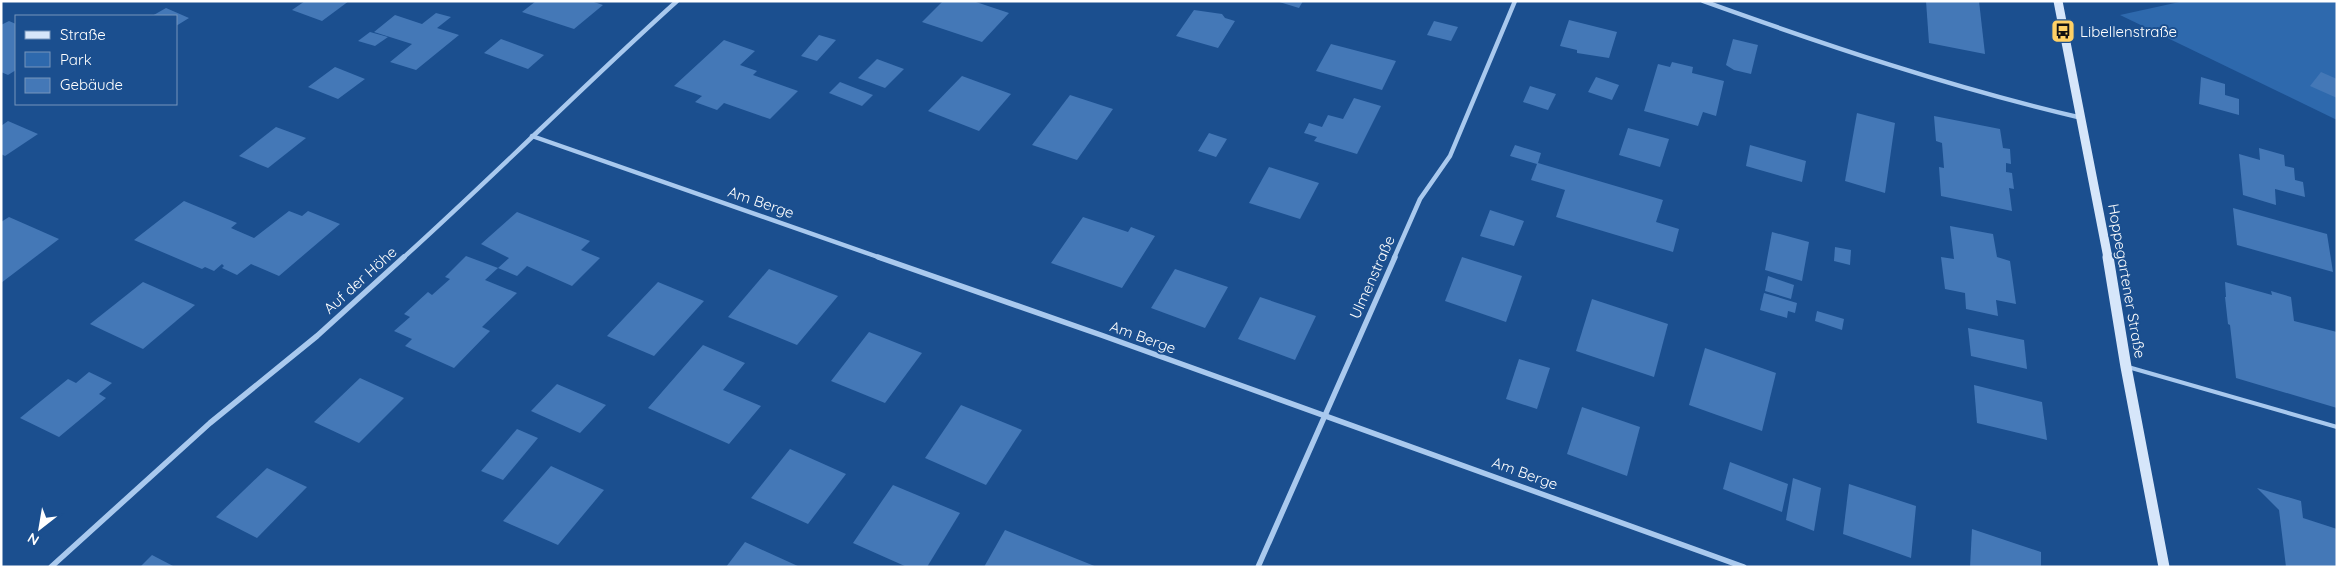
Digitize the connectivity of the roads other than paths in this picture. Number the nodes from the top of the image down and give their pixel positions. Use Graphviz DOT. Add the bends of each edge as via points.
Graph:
graph roads {
  1 [pos="677,1"];
  2 [pos="1515,1"];
  3 [pos="1703,1"];
  4 [pos="2058,1"];
  5 [pos="2082,118"];
  6 [pos="532,136"];
  7 [pos="2126,367"];
  8 [pos="1324,415"];
  9 [pos="2337,427"];
  10 [pos="52,567"];
  11 [pos="1258,567"];
  12 [pos="1744,567"];
  13 [pos="2164,567"];
  1 -- 6 [label="street, Auf der Höhe"];
  2 -- 8 [label="street, Ulmenstraße" via="1450,156 1420,199"];
  3 -- 5 [label="street" via="1934,79"];
  4 -- 5 [label="main road, Hoppegartener Straße"];
  5 -- 7 [label="main road, Hoppegartener Straße"];
  6 -- 8 [label="street, Am Berge"];
  6 -- 10 [label="street, Auf der Höhe" via="489,180 317,336 210,423"];
  7 -- 9 [label="lane"];
  7 -- 13 [label="main road, Hoppegartener Straße"];
  8 -- 11 [label="street, Ulmenstraße"];
  8 -- 12 [label="street, Am Berge"];
}
